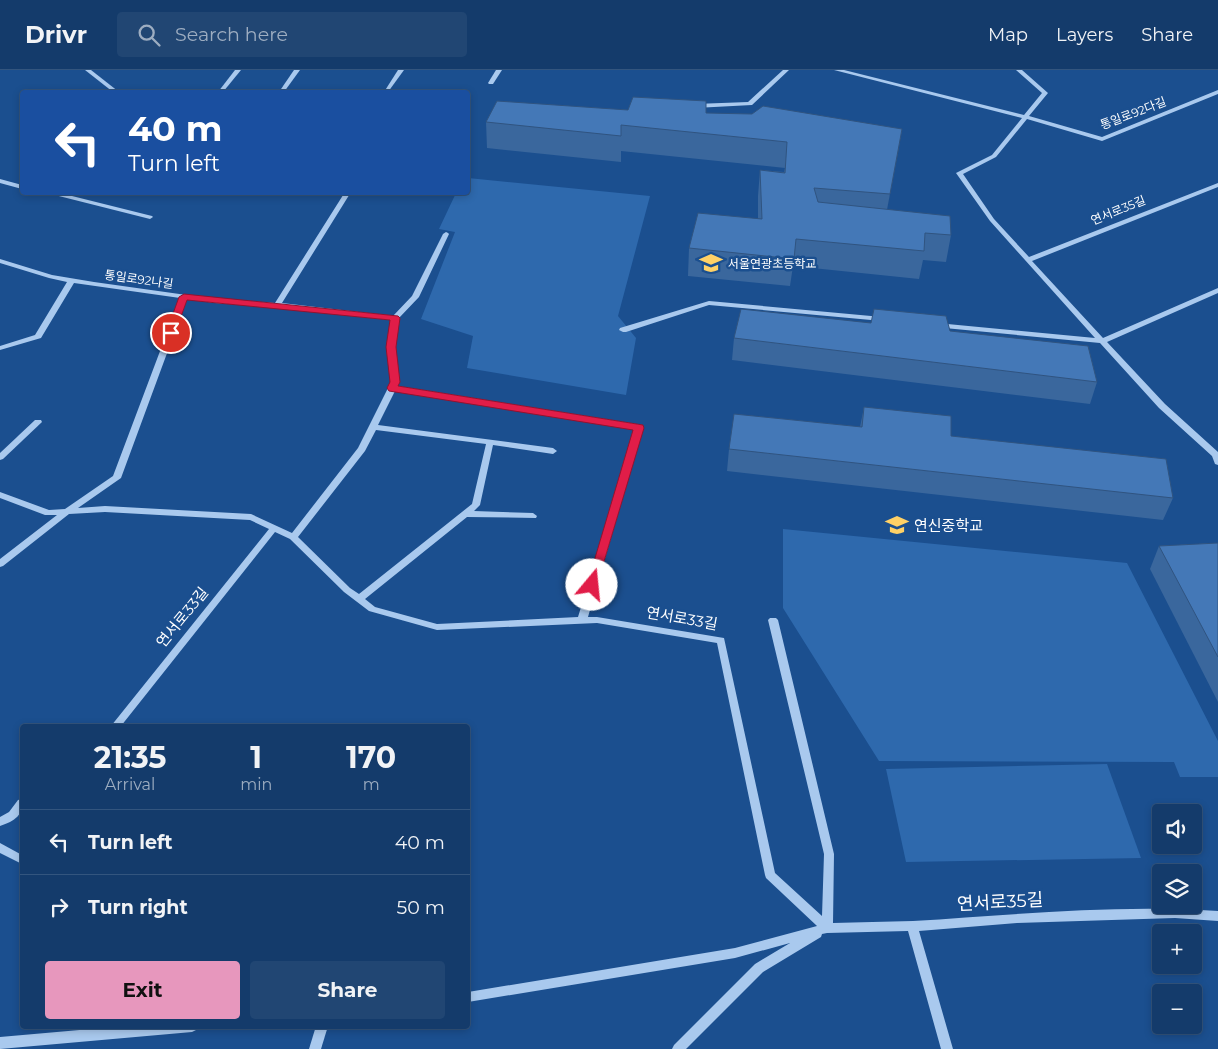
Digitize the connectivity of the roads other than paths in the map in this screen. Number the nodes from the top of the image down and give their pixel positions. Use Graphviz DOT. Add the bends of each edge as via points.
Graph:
graph roads {
  1 [pos="88,70"];
  2 [pos="238,70"];
  3 [pos="297,70"];
  4 [pos="401,70"];
  5 [pos="499,70"];
  6 [pos="786,70"];
  7 [pos="837,70"];
  8 [pos="1019,70"];
  9 [pos="491,83"];
  10 [pos="113,90"];
  11 [pos="222,90"];
  12 [pos="282,90"];
  13 [pos="387,90"];
  14 [pos="1218,92"];
  15 [pos="691,106"];
  16 [pos="1025,117"];
  17 [pos="0,182"];
  18 [pos="1218,185"];
  19 [pos="20,187"];
  20 [pos="58,195"];
  21 [pos="346,195"];
  22 [pos="150,217"];
  23 [pos="446,234"];
  24 [pos="1028,260"];
  25 [pos="0,261"];
  26 [pos="72,280"];
  27 [pos="1218,290"];
  28 [pos="184,297"];
  29 [pos="278,305"];
  30 [pos="395,318"];
  31 [pos="886,320"];
  32 [pos="925,324"];
  33 [pos="623,330"];
  34 [pos="1102,341"];
  35 [pos="0,348"];
  36 [pos="392,388"];
  37 [pos="38,422"];
  38 [pos="373,426"];
  39 [pos="490,442"];
  40 [pos="553,451"];
  41 [pos="0,457"];
  42 [pos="1218,462"];
  43 [pos="0,495"];
  44 [pos="69,510"];
  45 [pos="465,514"];
  46 [pos="533,516"];
  47 [pos="274,528"];
  48 [pos="293,537"];
  49 [pos="0,564"];
  50 [pos="359,599"];
  51 [pos="582,620"];
  52 [pos="773,620"];
  53 [pos="118,724"];
  54 [pos="20,805"];
  55 [pos="0,822"];
  56 [pos="0,848"];
  57 [pos="20,859"];
  58 [pos="1218,916"];
  59 [pos="912,926"];
  60 [pos="826,928"];
  61 [pos="470,997"];
  62 [pos="158,1029"];
  63 [pos="321,1029"];
  64 [pos="0,1043"];
  65 [pos="315,1049"];
  66 [pos="678,1049"];
  67 [pos="947,1049"];
  1 -- 10 [label="street"];
  2 -- 11 [label="street"];
  3 -- 12 [label="street"];
  4 -- 13 [label="street"];
  5 -- 9 [label="street"];
  6 -- 15 [label="street" via="750,104"];
  7 -- 16 [label="street, 통일로92다길"];
  8 -- 16 [label="street" via="1045,93"];
  14 -- 16 [label="street, 통일로92다길" via="1102,139"];
  16 -- 24 [label="street" via="994,156 960,173 992,220"];
  17 -- 19 [label="street"];
  18 -- 24 [label="street, 연서로35길"];
  20 -- 22 [label="street"];
  21 -- 29 [label="street"];
  23 -- 30 [label="street" via="415,298"];
  24 -- 34 [label="street"];
  25 -- 26 [label="street, 통일로92나길"];
  26 -- 28 [label="street, 통일로92나길"];
  26 -- 35 [label="street" via="38,336"];
  27 -- 34 [label="street"];
  28 -- 29 [label="street, 통일로92나길"];
  28 -- 44 [label="street" via="117,478"];
  29 -- 30 [label="street, 통일로92나길"];
  30 -- 36 [label="street" via="391,347 395,382"];
  31 -- 33 [label="street" via="709,302"];
  32 -- 34 [label="street"];
  34 -- 42 [label="street" via="1162,406 1216,455"];
  36 -- 38 [label="street"];
  36 -- 51 [label="street" via="639,428"];
  37 -- 41 [label="street"];
  38 -- 39 [label="street"];
  38 -- 48 [label="street" via="362,448"];
  39 -- 40 [label="street"];
  39 -- 45 [label="street" via="476,505"];
  43 -- 44 [label="street, 연서로33길" via="48,513"];
  44 -- 47 [label="street, 연서로33길" via="252,517"];
  44 -- 49 [label="street"];
  45 -- 46 [label="street"];
  45 -- 50 [label="street"];
  47 -- 48 [label="street, 연서로33길"];
  47 -- 53 [label="street, 연서로33길"];
  48 -- 50 [label="street, 연서로33길"];
  50 -- 51 [label="street, 연서로33길" via="372,609 437,627"];
  51 -- 60 [label="street, 연서로33길" via="721,640 770,875"];
  52 -- 60 [label="street" via="829,854"];
  54 -- 55 [label="street"];
  56 -- 57 [label="street"];
  58 -- 59 [label="street, 연서로35길" via="1175,913 1018,918"];
  59 -- 60 [label="street"];
  59 -- 67 [label="street"];
  60 -- 61 [label="street" via="735,953"];
  60 -- 66 [label="street" via="758,968"];
  62 -- 64 [label="street"];
  63 -- 65 [label="street"];
}
